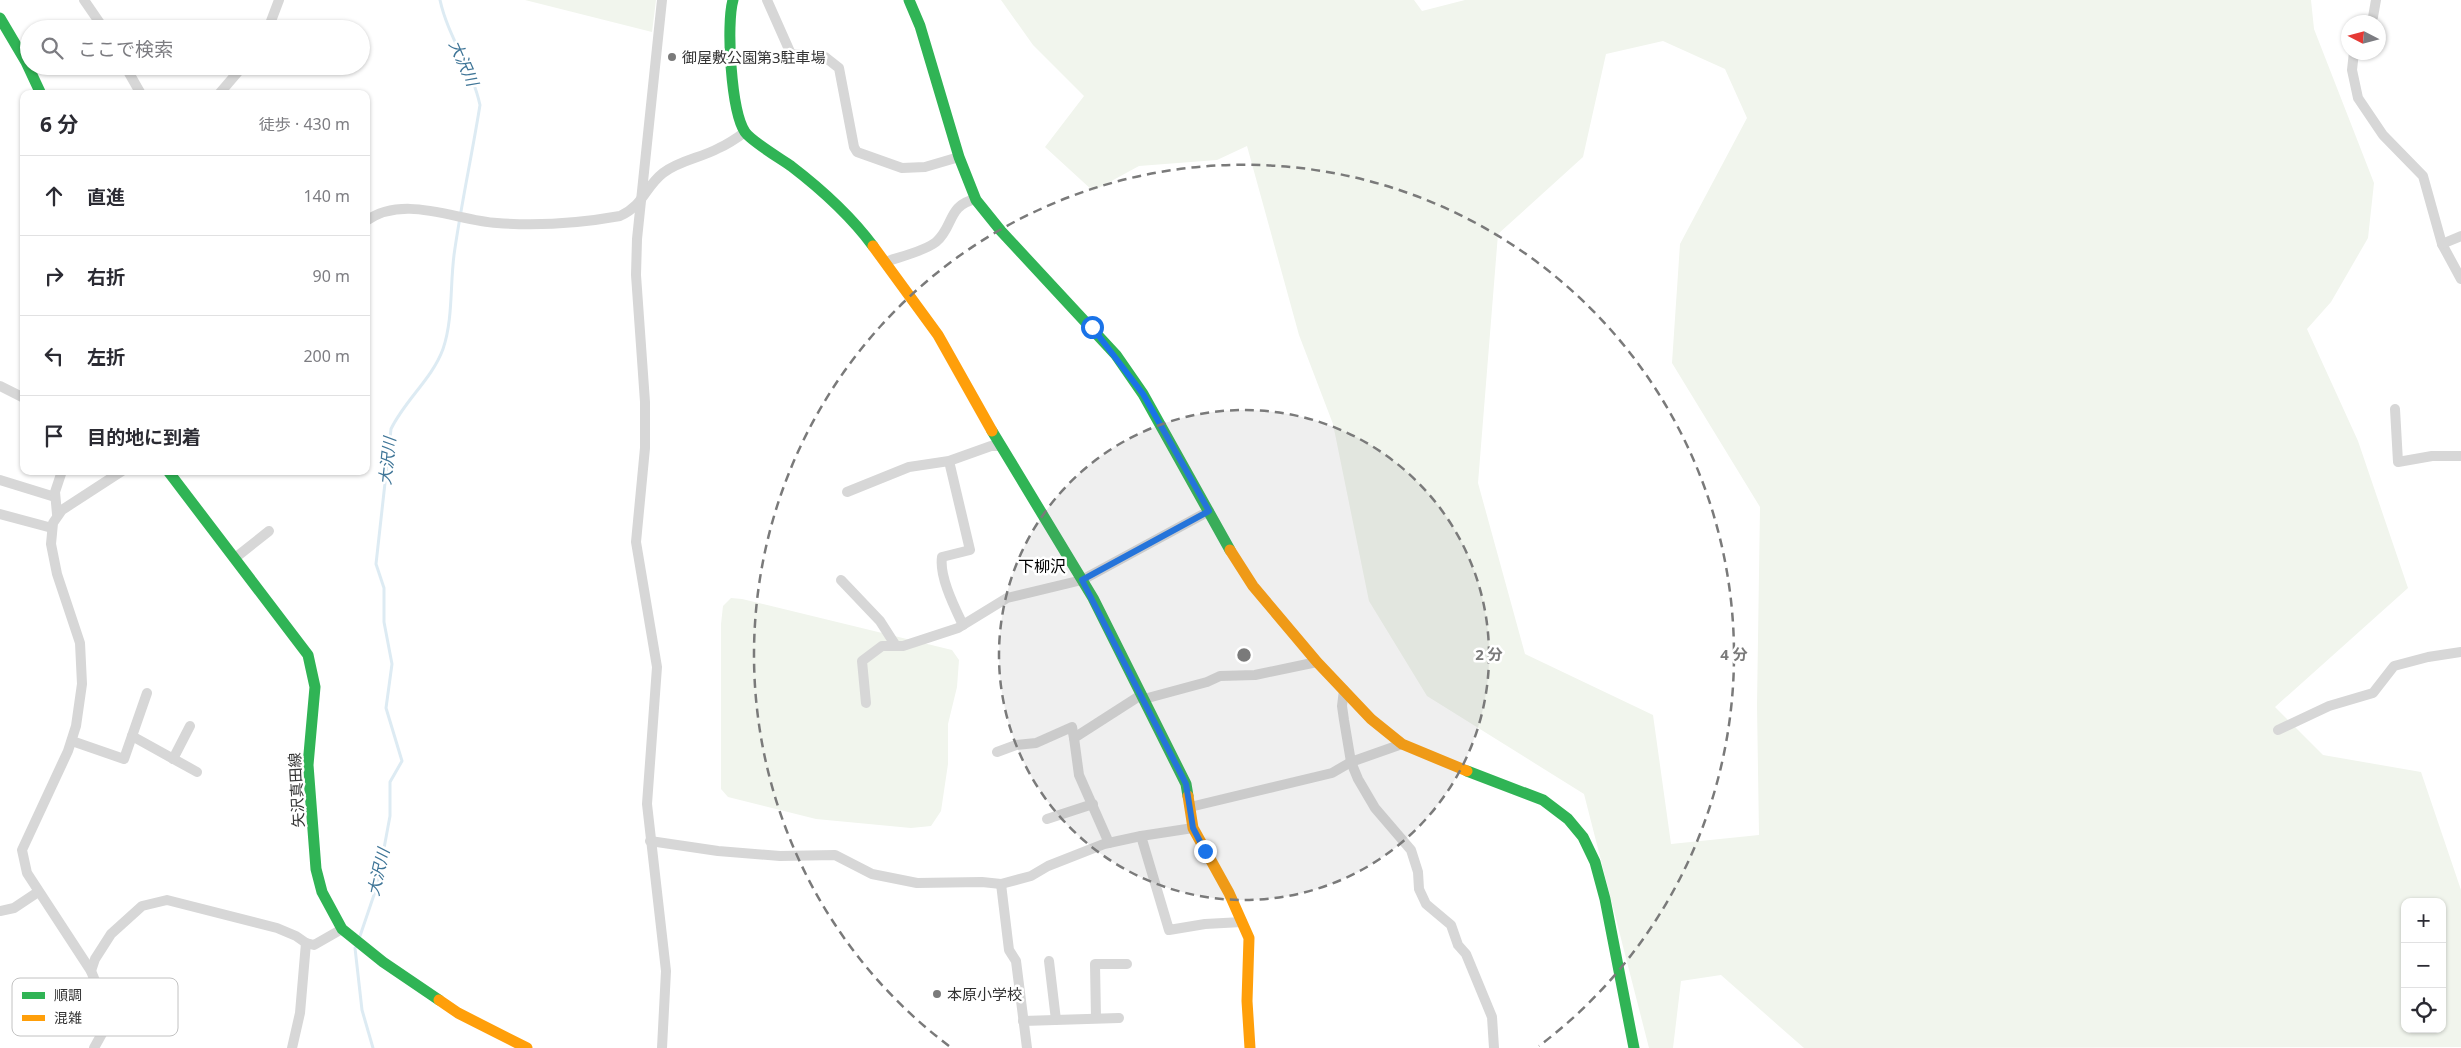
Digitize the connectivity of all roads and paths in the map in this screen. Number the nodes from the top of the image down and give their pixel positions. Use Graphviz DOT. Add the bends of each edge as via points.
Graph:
graph roads {
  1 [pos="84,0"];
  2 [pos="279,0"];
  3 [pos="662,0"];
  4 [pos="733,0"];
  5 [pos="766,0"];
  6 [pos="909,0"];
  7 [pos="2376,0"];
  8 [pos="2374,15"];
  9 [pos="0,18"];
  10 [pos="98,20"];
  11 [pos="271,20"];
  12 [pos="20,52"];
  13 [pos="2353,60"];
  14 [pos="32,75"];
  15 [pos="130,75"];
  16 [pos="235,75"];
  17 [pos="38,90"];
  18 [pos="139,90"];
  19 [pos="222,90"];
  20 [pos="746,132"];
  21 [pos="959,157"];
  22 [pos="976,199"];
  23 [pos="643,200"];
  24 [pos="370,218"];
  25 [pos="2461,236"];
  26 [pos="2442,244"];
  27 [pos="885,262"];
  28 [pos="2461,279"];
  29 [pos="0,386"];
  30 [pos="20,396"];
  31 [pos="2395,409"];
  32 [pos="1000,446"];
  33 [pos="2461,456"];
  34 [pos="949,461"];
  35 [pos="61,475"];
  36 [pos="115,475"];
  37 [pos="171,475"];
  38 [pos="0,480"];
  39 [pos="847,492"];
  40 [pos="55,496"];
  41 [pos="1209,511"];
  42 [pos="0,514"];
  43 [pos="57,514"];
  44 [pos="52,528"];
  45 [pos="269,531"];
  46 [pos="235,558"];
  47 [pos="841,580"];
  48 [pos="1082,580"];
  49 [pos="963,625"];
  50 [pos="896,646"];
  51 [pos="2461,652"];
  52 [pos="1317,662"];
  53 [pos="1344,690"];
  54 [pos="147,693"];
  55 [pos="1143,697"];
  56 [pos="866,703"];
  57 [pos="190,726"];
  58 [pos="2278,730"];
  59 [pos="132,736"];
  60 [pos="1074,738"];
  61 [pos="72,741"];
  62 [pos="1402,744"];
  63 [pos="997,752"];
  64 [pos="173,759"];
  65 [pos="1351,762"];
  66 [pos="197,772"];
  67 [pos="1093,804"];
  68 [pos="1190,808"];
  69 [pos="1047,819"];
  70 [pos="1193,828"];
  71 [pos="1141,836"];
  72 [pos="650,841"];
  73 [pos="1109,843"];
  74 [pos="1001,884"];
  75 [pos="38,892"];
  76 [pos="0,911"];
  77 [pos="1242,922"];
  78 [pos="342,929"];
  79 [pos="306,943"];
  80 [pos="1049,960"];
  81 [pos="1127,964"];
  82 [pos="91,971"];
  83 [pos="94,978"];
  84 [pos="1096,1018"];
  85 [pos="1119,1018"];
  86 [pos="1056,1020"];
  87 [pos="1024,1022"];
  88 [pos="101,1036"];
  89 [pos="94,1048"];
  90 [pos="292,1048"];
  91 [pos="527,1048"];
  92 [pos="662,1048"];
  93 [pos="1027,1048"];
  94 [pos="1250,1048"];
  95 [pos="1494,1048"];
  96 [pos="1634,1048"];
  1 -- 10 [label="street"];
  2 -- 11 [label="street"];
  3 -- 23 [label="street"];
  4 -- 20 [label="street" via="730,10 732,80"];
  5 -- 21 [label="street" via="791,54 825,57 840,68 857,152 902,168 925,167"];
  6 -- 21 [label="street" via="920,26"];
  7 -- 8 [label="street"];
  9 -- 12 [label="street"];
  13 -- 26 [label="street" via="2358,98 2383,134 2423,176"];
  14 -- 17 [label="street"];
  15 -- 18 [label="street"];
  16 -- 19 [label="street"];
  20 -- 23 [label="street" via="719,149 675,165 662,174"];
  20 -- 27 [label="street" via="821,189 865,235"];
  21 -- 22 [label="street"];
  22 -- 27 [label="street" via="959,206 934,244"];
  22 -- 41 [label="street" via="1001,231 1116,355 1143,394"];
  23 -- 24 [label="street" via="630,212 605,219 496,223 401,208"];
  23 -- 72 [label="street" via="636,275 645,448 636,542 657,667 647,804"];
  25 -- 26 [label="street"];
  26 -- 28 [label="street"];
  27 -- 32 [label="street" via="938,335"];
  29 -- 30 [label="street"];
  31 -- 33 [label="street" via="2398,462 2432,456"];
  32 -- 34 [label="street" via="991,446"];
  32 -- 48 [label="street"];
  34 -- 39 [label="street" via="909,467"];
  34 -- 49 [label="street" via="970,550 942,557 941,564 952,602"];
  35 -- 40 [label="street"];
  36 -- 43 [label="street"];
  37 -- 46 [label="street, 矢沢真田線"];
  38 -- 40 [label="street"];
  40 -- 43 [label="street"];
  41 -- 48 [label="street"];
  41 -- 52 [label="street" via="1253,586"];
  42 -- 44 [label="street"];
  43 -- 44 [label="street"];
  44 -- 61 [label="street" via="51,544 57,574 80,644 82,684"];
  45 -- 46 [label="street"];
  46 -- 78 [label="street, 矢沢真田線" via="308,655 314,675 308,765 316,869 322,892"];
  47 -- 50 [label="street" via="880,621"];
  48 -- 49 [label="street" via="1007,598"];
  48 -- 55 [label="street"];
  49 -- 50 [label="street"];
  50 -- 56 [label="street" via="882,646 862,662"];
  51 -- 58 [label="street" via="2394,666 2373,693 2329,706"];
  52 -- 53 [label="street"];
  52 -- 55 [label="street" via="1255,675 1220,676"];
  53 -- 62 [label="street" via="1371,719"];
  53 -- 65 [label="street" via="1342,706"];
  54 -- 59 [label="street"];
  55 -- 60 [label="street"];
  55 -- 68 [label="street" via="1186,784"];
  57 -- 64 [label="street"];
  59 -- 61 [label="street" via="124,759"];
  59 -- 64 [label="street"];
  60 -- 63 [label="street" via="1072,727 1036,742"];
  60 -- 67 [label="street" via="1079,774"];
  61 -- 75 [label="street" via="22,850 27,873"];
  62 -- 65 [label="street"];
  62 -- 96 [label="street" via="1543,800 1583,837 1596,862 1605,899"];
  64 -- 66 [label="street"];
  65 -- 68 [label="street" via="1332,773"];
  65 -- 95 [label="street" via="1375,808 1410,850 1422,898 1451,925 1458,945 1466,954 1492,1017"];
  67 -- 69 [label="street"];
  67 -- 73 [label="street"];
  68 -- 70 [label="street"];
  70 -- 71 [label="street"];
  70 -- 77 [label="street"];
  71 -- 73 [label="street"];
  71 -- 77 [label="street" via="1169,930"];
  72 -- 74 [label="street" via="718,851 835,855 872,874 917,883"];
  72 -- 92 [label="street" via="666,972"];
  73 -- 74 [label="street" via="1048,866 1031,876"];
  74 -- 87 [label="street" via="1009,950 1016,961"];
  75 -- 76 [label="street" via="14,908"];
  75 -- 82 [label="street"];
  77 -- 94 [label="street" via="1249,938 1247,1001"];
  78 -- 79 [label="street" via="319,944"];
  78 -- 91 [label="street, 矢沢真田線" via="383,962 458,1013"];
  79 -- 82 [label="street" via="277,928 167,900 142,906 110,934"];
  79 -- 90 [label="street" via="300,1013"];
  80 -- 86 [label="street"];
  81 -- 84 [label="street" via="1095,964"];
  82 -- 83 [label="street"];
  84 -- 85 [label="street"];
  84 -- 86 [label="street"];
  86 -- 87 [label="street"];
  87 -- 93 [label="street"];
  88 -- 89 [label="street"];
}
